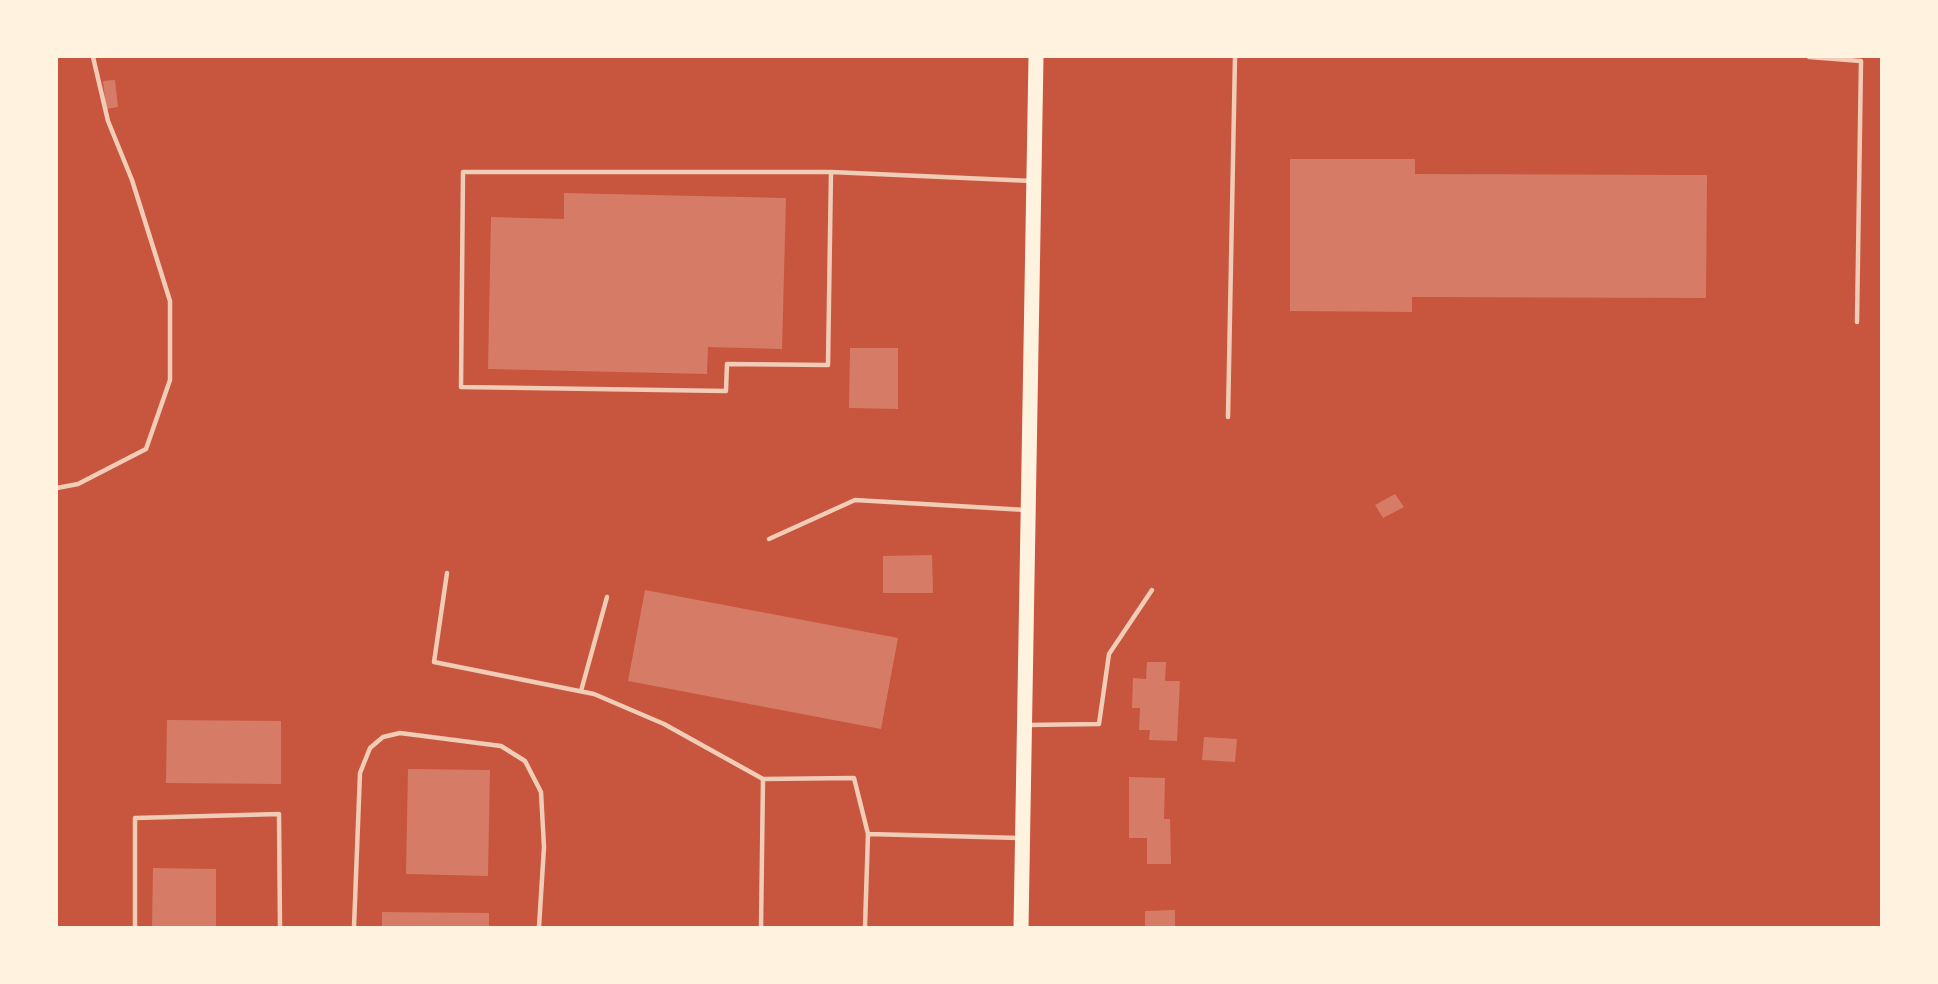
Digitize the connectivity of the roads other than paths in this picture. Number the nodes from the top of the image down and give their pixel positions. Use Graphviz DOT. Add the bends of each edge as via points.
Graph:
graph roads {
  1 [pos="93,57"];
  2 [pos="1035,57"];
  3 [pos="1235,57"];
  4 [pos="1809,57"];
  5 [pos="831,172"];
  6 [pos="1034,181"];
  7 [pos="1857,322"];
  8 [pos="1228,417"];
  9 [pos="57,488"];
  10 [pos="1029,510"];
  11 [pos="769,539"];
  12 [pos="447,573"];
  13 [pos="1152,590"];
  14 [pos="607,597"];
  15 [pos="581,691"];
  16 [pos="1024,725"];
  17 [pos="763,779"];
  18 [pos="868,834"];
  19 [pos="1022,838"];
  20 [pos="135,927"];
  21 [pos="280,927"];
  22 [pos="354,927"];
  23 [pos="539,927"];
  24 [pos="761,927"];
  25 [pos="866,927"];
  26 [pos="1021,927"];
  1 -- 9 [label="lane" via="108,121 132,180 170,301 170,380 146,449 78,484"];
  2 -- 6 [label="main road"];
  3 -- 8 [label="lane"];
  4 -- 7 [label="lane" via="1861,61"];
  5 -- 5 [label="lane" via="463,172 461,387 726,391 727,364 828,365"];
  5 -- 6 [label="lane"];
  6 -- 10 [label="main road"];
  10 -- 11 [label="lane" via="855,500"];
  10 -- 16 [label="main road"];
  12 -- 15 [label="lane" via="435,662"];
  13 -- 16 [label="lane" via="1109,654 1099,724"];
  14 -- 15 [label="lane"];
  15 -- 17 [label="lane" via="664,724"];
  16 -- 19 [label="main road"];
  17 -- 18 [label="lane" via="854,778"];
  17 -- 24 [label="lane"];
  18 -- 19 [label="lane"];
  18 -- 25 [label="lane"];
  19 -- 26 [label="main road"];
  20 -- 21 [label="lane" via="135,818 279,814"];
  22 -- 23 [label="lane" via="360,773 370,748 383,737 400,733 501,746 525,761 540,792 544,847"];
}
